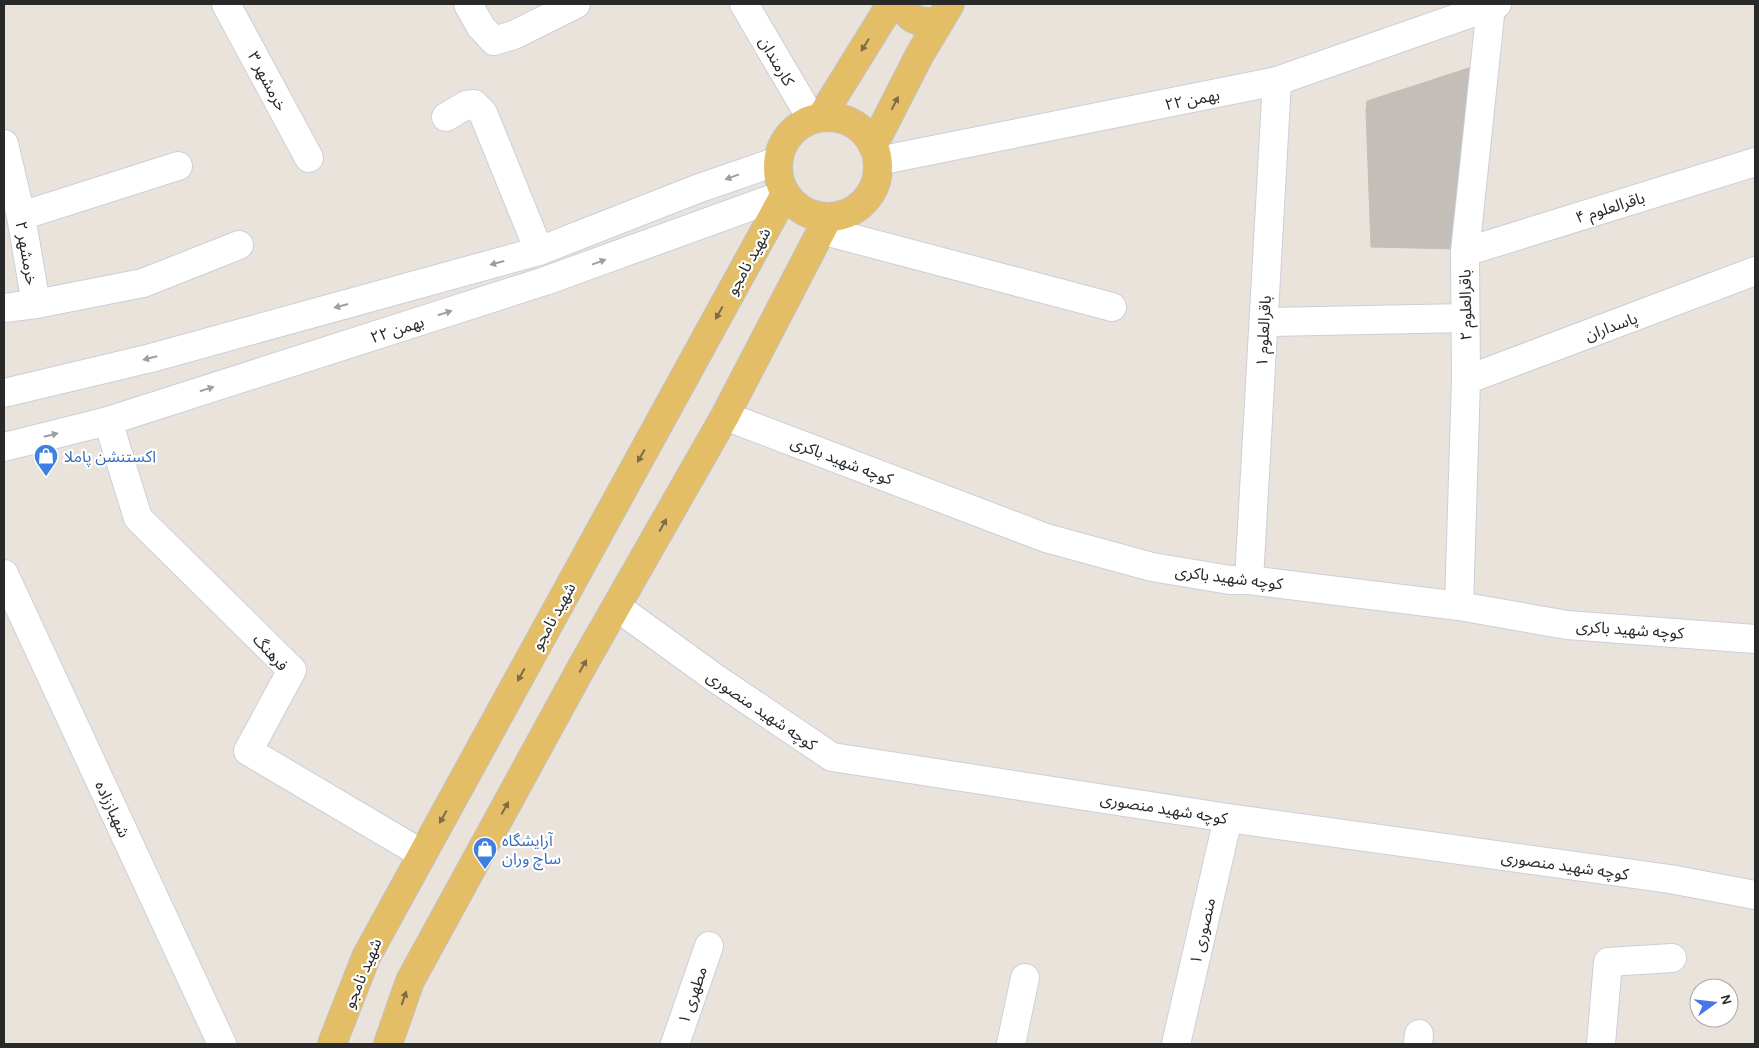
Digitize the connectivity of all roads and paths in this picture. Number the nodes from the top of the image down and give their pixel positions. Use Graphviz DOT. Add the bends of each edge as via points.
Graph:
graph roads {
  1 [pos="226,4"];
  2 [pos="468,4"];
  3 [pos="576,4"];
  4 [pos="744,4"];
  5 [pos="891,4"];
  6 [pos="902,4"];
  7 [pos="1494,5"];
  8 [pos="944,13"];
  9 [pos="1278,82"];
  10 [pos="446,117"];
  11 [pos="816,118"];
  12 [pos="4,144"];
  13 [pos="875,154"];
  14 [pos="309,158"];
  15 [pos="778,161"];
  16 [pos="1755,162"];
  17 [pos="178,166"];
  18 [pos="785,194"];
  19 [pos="21,216"];
  20 [pos="825,224"];
  21 [pos="239,245"];
  22 [pos="539,251"];
  23 [pos="1464,252"];
  24 [pos="1755,272"];
  25 [pos="36,304"];
  26 [pos="1112,307"];
  27 [pos="4,308"];
  28 [pos="1465,318"];
  29 [pos="1264,322"];
  30 [pos="1466,380"];
  31 [pos="4,393"];
  32 [pos="725,416"];
  33 [pos="108,421"];
  34 [pos="4,447"];
  35 [pos="4,574"];
  36 [pos="1249,580"];
  37 [pos="1459,606"];
  38 [pos="617,607"];
  39 [pos="1755,639"];
  40 [pos="1228,818"];
  41 [pos="422,854"];
  42 [pos="1755,895"];
  43 [pos="709,946"];
  44 [pos="1672,958"];
  45 [pos="1025,978"];
  46 [pos="222,1044"];
  47 [pos="332,1044"];
  48 [pos="388,1044"];
  49 [pos="675,1044"];
  50 [pos="1011,1044"];
  51 [pos="1176,1044"];
  52 [pos="1602,1044"];
  1 -- 14 [label="street, خرمشهر ۳"];
  2 -- 3 [label="street" via="481,27 494,41 514,36"];
  4 -- 11 [label="street, کارمندان"];
  5 -- 11 [label="main road, one-way"];
  6 -- 8 [label="main road" via="910,17 923,23"];
  7 -- 9 [label="street, ۲۲ بهمن"];
  7 -- 23 [label="street, باقرالعلوم ۲"];
  13 -- 8 [label="main road, one-way" via="920,54"];
  9 -- 13 [label="street, ۲۲ بهمن"];
  9 -- 29 [label="street, باقرالعلوم ۱"];
  10 -- 22 [label="street" via="474,104 483,113"];
  11 -- 13 [label="main road" via="837,118 852,123 864,133"];
  11 -- 15 [label="main road" via="800,123 792,131 783,144"];
  12 -- 19 [label="street, خرمشهر ۲"];
  13 -- 20 [label="main road" via="877,177 871,193 860,206"];
  15 -- 18 [label="main road" via="778,178"];
  15 -- 22 [label="street, one-way"];
  16 -- 23 [label="street, باقرالعلوم ۴"];
  17 -- 19 [label="street"];
  18 -- 20 [label="main road" via="796,206"];
  33 -- 18 [label="street, ۲۲ بهمن, one-way" via="545,282"];
  18 -- 41 [label="main road, شهید نامجو, one-way"];
  19 -- 25 [label="street, خرمشهر ۲"];
  20 -- 26 [label="street"];
  20 -- 32 [label="main road"];
  21 -- 25 [label="street" via="143,283"];
  22 -- 31 [label="street, one-way" via="151,358"];
  23 -- 28 [label="street, باقرالعلوم ۲"];
  24 -- 30 [label="street, پاسداران"];
  25 -- 27 [label="street"];
  28 -- 29 [label="street"];
  28 -- 30 [label="street, باقرالعلوم ۲"];
  29 -- 36 [label="street, باقرالعلوم ۱"];
  30 -- 37 [label="street, باقرالعلوم ۲"];
  32 -- 36 [label="street, کوچه شهید باکری" via="1046,538 1152,567 1230,580"];
  38 -- 32 [label="main road, one-way"];
  34 -- 33 [label="street, ۲۲ بهمن, one-way"];
  33 -- 41 [label="street, فرهنگ" via="138,518 292,670 248,752"];
  35 -- 46 [label="street, شهباززاده"];
  36 -- 37 [label="street, کوچه شهید باکری"];
  37 -- 39 [label="street, کوچه شهید باکری" via="1567,625"];
  38 -- 40 [label="street, کوچه شهید منصوری" via="832,757"];
  48 -- 38 [label="main road, one-way" via="410,981"];
  40 -- 42 [label="street, کوچه شهید منصوری" via="1670,879"];
  40 -- 51 [label="street, منصوری ۱"];
  41 -- 47 [label="main road, شهید نامجو" via="366,957"];
  43 -- 49 [label="street, مطهری ۱"];
  44 -- 52 [label="street" via="1608,962"];
  45 -- 50 [label="street"];
}
